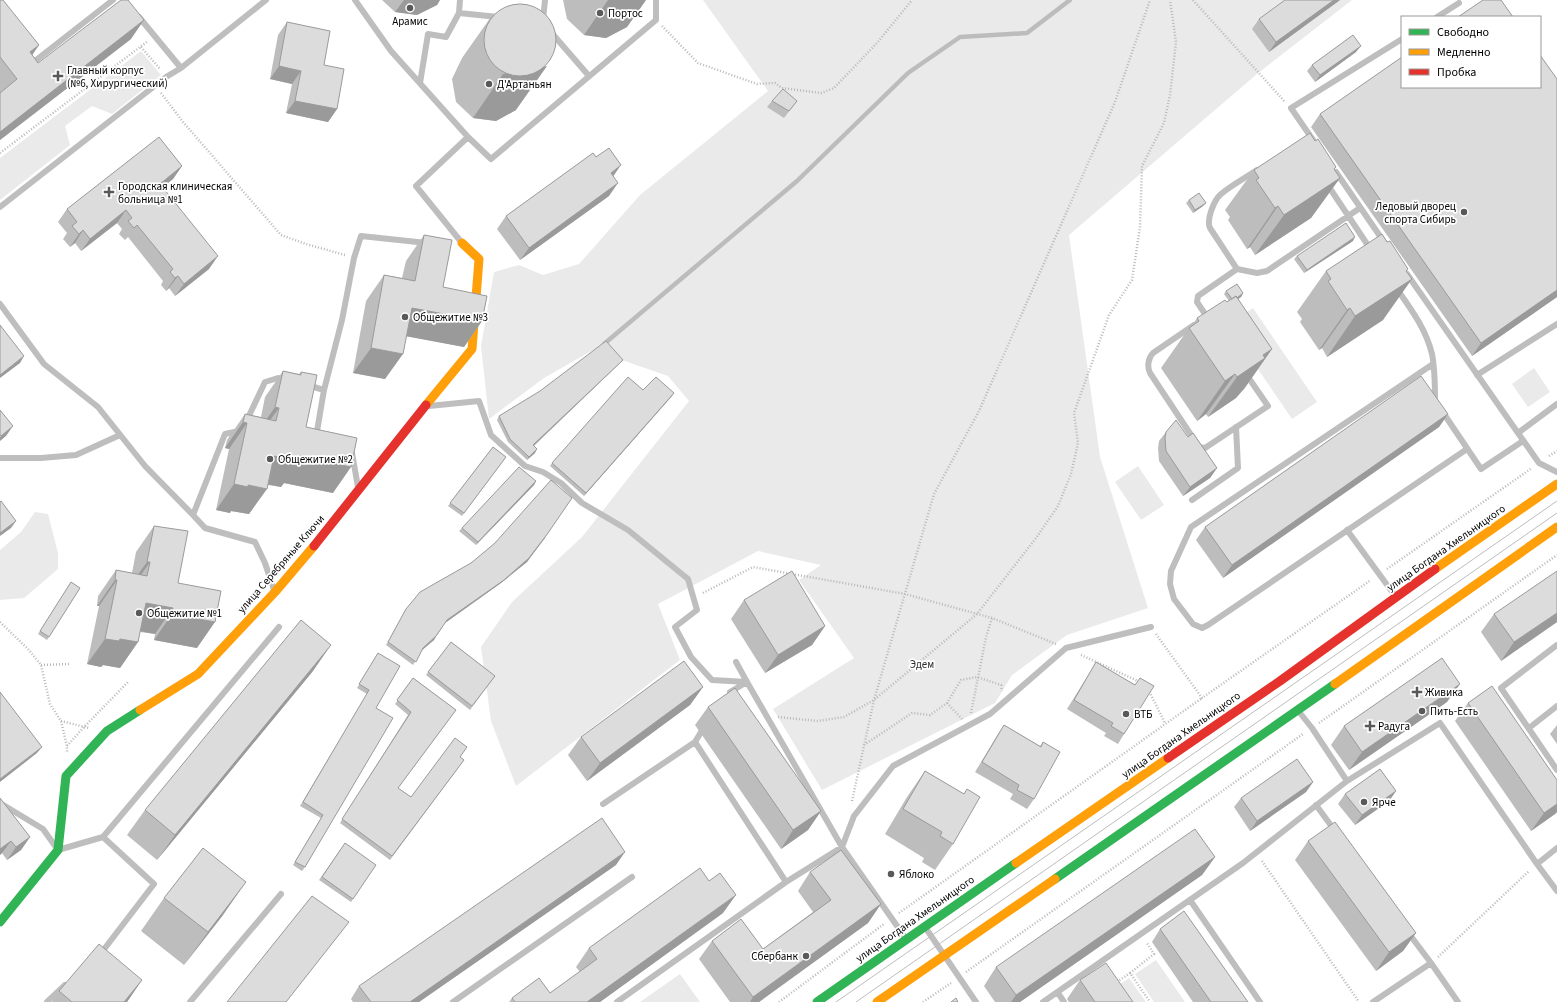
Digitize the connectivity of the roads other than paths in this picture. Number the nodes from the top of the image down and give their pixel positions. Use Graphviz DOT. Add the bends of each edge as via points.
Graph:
graph roads {
  1 [pos="113,0"];
  2 [pos="266,0"];
  3 [pos="355,0"];
  4 [pos="460,0"];
  5 [pos="545,0"];
  6 [pos="656,0"];
  7 [pos="1459,3"];
  8 [pos="135,12"];
  9 [pos="459,13"];
  10 [pos="1439,16"];
  11 [pos="504,18"];
  12 [pos="535,21"];
  13 [pos="542,22"];
  14 [pos="1401,40"];
  15 [pos="27,58"];
  16 [pos="181,68"];
  17 [pos="589,76"];
  18 [pos="420,83"];
  19 [pos="468,137"];
  20 [pos="1317,145"];
  21 [pos="1330,164"];
  22 [pos="1262,166"];
  23 [pos="1323,178"];
  24 [pos="0,206"];
  25 [pos="1360,208"];
  26 [pos="1348,216"];
  27 [pos="431,243"];
  28 [pos="458,243"];
  29 [pos="1387,246"];
  30 [pos="1373,253"];
  31 [pos="1401,266"];
  32 [pos="1238,269"];
  33 [pos="1395,285"];
  34 [pos="0,304"];
  35 [pos="1207,316"];
  36 [pos="1212,323"];
  37 [pos="1557,324"];
  38 [pos="1433,364"];
  39 [pos="1242,368"];
  40 [pos="1477,375"];
  41 [pos="294,382"];
  42 [pos="301,384"];
  43 [pos="324,390"];
  44 [pos="1557,404"];
  45 [pos="424,407"];
  46 [pos="1236,427"];
  47 [pos="1518,433"];
  48 [pos="120,435"];
  49 [pos="1523,441"];
  50 [pos="323,442"];
  51 [pos="351,448"];
  52 [pos="1467,448"];
  53 [pos="0,458"];
  54 [pos="1557,472"];
  55 [pos="1557,484"];
  56 [pos="1197,487"];
  57 [pos="359,490"];
  58 [pos="1201,494"];
  59 [pos="1192,500"];
  60 [pos="193,515"];
  61 [pos="1557,527"];
  62 [pos="1347,530"];
  63 [pos="275,592"];
  64 [pos="1396,597"];
  65 [pos="278,627"];
  66 [pos="1151,628"];
  67 [pos="1557,645"];
  68 [pos="736,662"];
  69 [pos="747,682"];
  70 [pos="727,694"];
  71 [pos="1557,706"];
  72 [pos="1297,711"];
  73 [pos="706,723"];
  74 [pos="1529,728"];
  75 [pos="695,742"];
  76 [pos="1557,770"];
  77 [pos="1347,781"];
  78 [pos="0,803"];
  79 [pos="603,804"];
  80 [pos="1316,805"];
  81 [pos="103,836"];
  82 [pos="1339,837"];
  83 [pos="842,847"];
  84 [pos="1557,848"];
  85 [pos="58,850"];
  86 [pos="1537,864"];
  87 [pos="632,877"];
  88 [pos="786,882"];
  89 [pos="1557,891"];
  90 [pos="281,894"];
  91 [pos="1190,900"];
  92 [pos="0,922"];
  93 [pos="1404,925"];
  94 [pos="925,927"];
  95 [pos="906,939"];
  96 [pos="945,955"];
  97 [pos="93,959"];
  98 [pos="1431,963"];
  99 [pos="70,981"];
  100 [pos="1058,993"];
  101 [pos="47,1002"];
  102 [pos="190,1002"];
  103 [pos="454,1002"];
  104 [pos="617,1002"];
  105 [pos="817,1002"];
  106 [pos="877,1002"];
  107 [pos="976,1002"];
  108 [pos="1043,1002"];
  109 [pos="1064,1002"];
  110 [pos="1260,1002"];
  111 [pos="1373,1002"];
  112 [pos="1458,1002"];
  1 -- 15 [label="lane" via="31,64"];
  2 -- 16 [label="lane"];
  3 -- 18 [label="lane" via="390,51"];
  4 -- 9 [label="lane"];
  5 -- 13 [label="lane"];
  6 -- 17 [label="lane" via="656,20"];
  7 -- 10 [label="lane"];
  8 -- 16 [label="lane"];
  9 -- 11 [label="lane"];
  9 -- 18 [label="lane" via="446,37 428,34"];
  12 -- 13 [label="lane"];
  13 -- 17 [label="lane"];
  14 -- 20 [label="lane" via="1291,108"];
  16 -- 24 [label="lane"];
  17 -- 19 [label="lane" via="491,159"];
  18 -- 19 [label="lane"];
  19 -- 28 [label="lane" via="416,186"];
  21 -- 25 [label="lane"];
  22 -- 32 [label="lane" via="1219,195 1208,218 1210,228"];
  23 -- 26 [label="lane"];
  25 -- 26 [label="lane"];
  25 -- 29 [label="lane"];
  26 -- 30 [label="lane" via="1354,229"];
  26 -- 32 [label="lane" via="1267,271 1257,273"];
  27 -- 43 [label="lane" via="360,236"];
  28 -- 45 [label="main road, улица Серебряные Ключи" via="479,259 472,349"];
  31 -- 40 [label="lane"];
  32 -- 35 [label="lane" via="1198,296 1197,302"];
  33 -- 38 [label="lane" via="1425,333"];
  34 -- 48 [label="lane" via="44,364 98,407"];
  35 -- 36 [label="lane"];
  35 -- 46 [label="lane" via="1153,353 1148,370 1199,447 1205,448"];
  37 -- 40 [label="lane"];
  38 -- 52 [label="lane" via="1435,400"];
  38 -- 62 [label="lane" via="1191,527 1171,571 1170,584 1174,599 1193,624 1202,628"];
  39 -- 46 [label="lane" via="1268,406"];
  40 -- 47 [label="lane"];
  41 -- 60 [label="lane" via="278,378 266,382 242,430 225,434"];
  42 -- 43 [label="lane"];
  43 -- 50 [label="lane" via="316,440"];
  44 -- 47 [label="lane"];
  45 -- 57 [label="main road, улица Серебряные Ключи"];
  45 -- 69 [label="lane" via="479,402 491,435 525,466 543,472 582,503 628,530 688,579 697,610 675,626 691,657 712,680"];
  46 -- 58 [label="lane" via="1238,468"];
  47 -- 49 [label="lane"];
  48 -- 53 [label="lane" via="76,455"];
  48 -- 60 [label="lane" via="145,466"];
  49 -- 52 [label="lane" via="1481,469"];
  49 -- 54 [label="lane" via="1539,463"];
  51 -- 57 [label="lane"];
  52 -- 62 [label="lane"];
  55 -- 64 [label="main road, улица Богдана Хмельницкого"];
  56 -- 58 [label="lane"];
  57 -- 63 [label="main road, улица Серебряные Ключи"];
  58 -- 59 [label="lane"];
  60 -- 63 [label="lane" via="205,528 255,542"];
  61 -- 72 [label="main road"];
  62 -- 64 [label="lane"];
  63 -- 85 [label="main road, улица Серебряные Ключи" via="198,674 107,731 66,776"];
  64 -- 94 [label="main road, улица Богдана Хмельницкого" via="1280,681"];
  65 -- 81 [label="lane"];
  66 -- 83 [label="lane" via="1066,648 990,714 893,766 854,816"];
  67 -- 74 [label="lane" via="1501,688"];
  68 -- 69 [label="lane"];
  69 -- 70 [label="lane"];
  69 -- 83 [label="lane"];
  71 -- 74 [label="lane"];
  72 -- 77 [label="lane" via="1312,728"];
  72 -- 96 [label="main road"];
  73 -- 75 [label="lane"];
  74 -- 76 [label="lane"];
  75 -- 79 [label="lane"];
  75 -- 88 [label="lane"];
  77 -- 80 [label="lane"];
  77 -- 86 [label="lane" via="1440,723"];
  78 -- 85 [label="lane" via="43,829"];
  80 -- 82 [label="lane"];
  80 -- 91 [label="lane" via="1256,853"];
  81 -- 85 [label="lane"];
  81 -- 97 [label="lane" via="154,884 105,948"];
  83 -- 88 [label="lane"];
  83 -- 95 [label="lane"];
  84 -- 86 [label="lane"];
  85 -- 92 [label="main road"];
  86 -- 89 [label="lane"];
  87 -- 103 [label="lane"];
  88 -- 104 [label="lane"];
  90 -- 102 [label="lane"];
  91 -- 100 [label="lane"];
  91 -- 110 [label="lane"];
  93 -- 98 [label="lane"];
  94 -- 95 [label="main road, улица Богдана Хмельницкого"];
  94 -- 96 [label="lane"];
  95 -- 105 [label="main road, улица Богдана Хмельницкого"];
  96 -- 106 [label="main road"];
  96 -- 107 [label="lane"];
  98 -- 111 [label="lane"];
  98 -- 112 [label="lane"];
  99 -- 101 [label="lane"];
  100 -- 108 [label="lane"];
  100 -- 109 [label="lane"];
}
